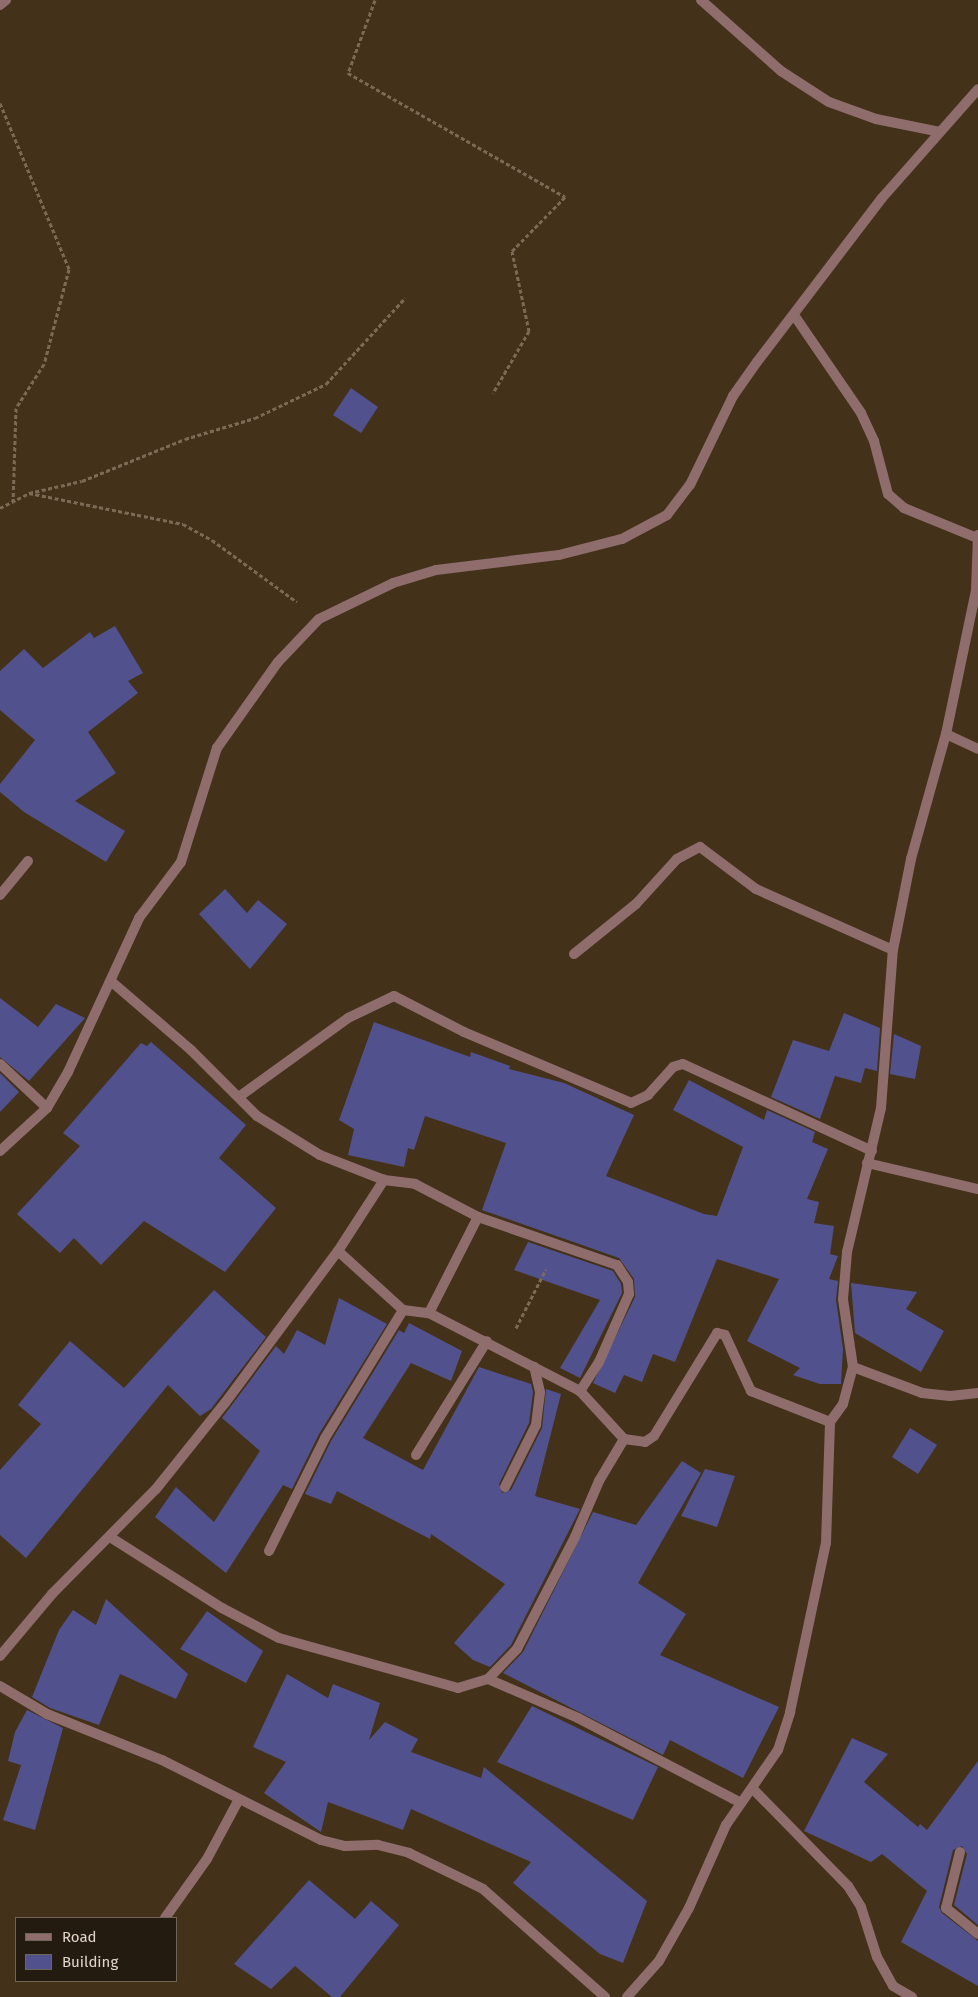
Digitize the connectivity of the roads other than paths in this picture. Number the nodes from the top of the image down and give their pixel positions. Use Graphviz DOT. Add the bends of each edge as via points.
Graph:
graph roads {
  1 [pos="6,0"];
  2 [pos="700,0"];
  3 [pos="0,5"];
  4 [pos="978,89"];
  5 [pos="940,132"];
  6 [pos="794,315"];
  7 [pos="978,536"];
  8 [pos="946,734"];
  9 [pos="978,749"];
  10 [pos="28,861"];
  11 [pos="0,895"];
  12 [pos="892,950"];
  13 [pos="574,954"];
  14 [pos="112,982"];
  15 [pos="0,1064"];
  16 [pos="240,1096"];
  17 [pos="47,1108"];
  18 [pos="0,1151"];
  19 [pos="872,1151"];
  20 [pos="867,1163"];
  21 [pos="384,1180"];
  22 [pos="978,1189"];
  23 [pos="478,1217"];
  24 [pos="338,1251"];
  25 [pos="403,1310"];
  26 [pos="429,1313"];
  27 [pos="487,1341"];
  28 [pos="534,1367"];
  29 [pos="853,1367"];
  30 [pos="580,1391"];
  31 [pos="978,1394"];
  32 [pos="830,1422"];
  33 [pos="624,1438"];
  34 [pos="416,1455"];
  35 [pos="505,1487"];
  36 [pos="110,1537"];
  37 [pos="269,1552"];
  38 [pos="0,1656"];
  39 [pos="488,1679"];
  40 [pos="0,1686"];
  41 [pos="753,1789"];
  42 [pos="238,1801"];
  43 [pos="741,1803"];
  44 [pos="960,1852"];
  45 [pos="166,1917"];
  46 [pos="978,1934"];
  47 [pos="604,1997"];
  48 [pos="627,1997"];
  49 [pos="912,1997"];
  1 -- 3 [label="street"];
  2 -- 5 [label="street" via="781,70 829,102 876,119"];
  4 -- 5 [label="street"];
  5 -- 6 [label="street" via="882,198"];
  6 -- 7 [label="street" via="861,413 874,441 888,494 904,508"];
  6 -- 14 [label="street" via="733,396 690,484 667,515 643,531 559,555 436,570 355,599 320,619 278,662 217,748 181,862 139,918"];
  7 -- 8 [label="street" via="976,590"];
  8 -- 9 [label="street"];
  8 -- 12 [label="street" via="911,859"];
  10 -- 11 [label="street"];
  12 -- 13 [label="street" via="756,889 700,847 677,859 636,904"];
  12 -- 19 [label="street" via="882,1108"];
  14 -- 16 [label="street"];
  14 -- 17 [label="street"];
  15 -- 17 [label="street"];
  16 -- 19 [label="street" via="348,1018 394,996 464,1032 630,1103 648,1095 673,1067 683,1064"];
  16 -- 21 [label="street" via="257,1116 298,1144"];
  17 -- 18 [label="street"];
  19 -- 20 [label="street"];
  20 -- 22 [label="street"];
  20 -- 29 [label="street" via="847,1252 843,1298"];
  21 -- 23 [label="street" via="415,1184"];
  21 -- 24 [label="street"];
  23 -- 26 [label="street"];
  23 -- 30 [label="street" via="612,1261 630,1287 599,1362"];
  24 -- 25 [label="street"];
  24 -- 36 [label="street" via="225,1403 156,1489"];
  25 -- 26 [label="street"];
  25 -- 37 [label="street" via="325,1438"];
  26 -- 27 [label="street"];
  27 -- 28 [label="street"];
  27 -- 34 [label="street"];
  28 -- 30 [label="street"];
  28 -- 35 [label="street" via="540,1392 536,1425"];
  29 -- 31 [label="street" via="922,1392 950,1396"];
  29 -- 32 [label="street" via="843,1404"];
  30 -- 33 [label="street"];
  32 -- 33 [label="street" via="751,1391 725,1335 716,1332 694,1376 654,1436 645,1442"];
  32 -- 41 [label="street" via="826,1543 816,1600 778,1750"];
  33 -- 39 [label="street" via="598,1481 575,1537 517,1649"];
  36 -- 38 [label="street" via="52,1594"];
  36 -- 39 [label="street" via="222,1608 279,1638 458,1688"];
  39 -- 43 [label="street" via="578,1718"];
  40 -- 42 [label="street" via="47,1714 162,1760"];
  41 -- 43 [label="street"];
  41 -- 49 [label="street" via="848,1886 861,1907 878,1957 893,1986"];
  42 -- 45 [label="street" via="206,1859"];
  42 -- 47 [label="street" via="321,1840 345,1846 378,1845 409,1853 483,1889"];
  43 -- 48 [label="street" via="709,1855 689,1908 659,1961"];
  44 -- 46 [label="street" via="946,1908"];
}
